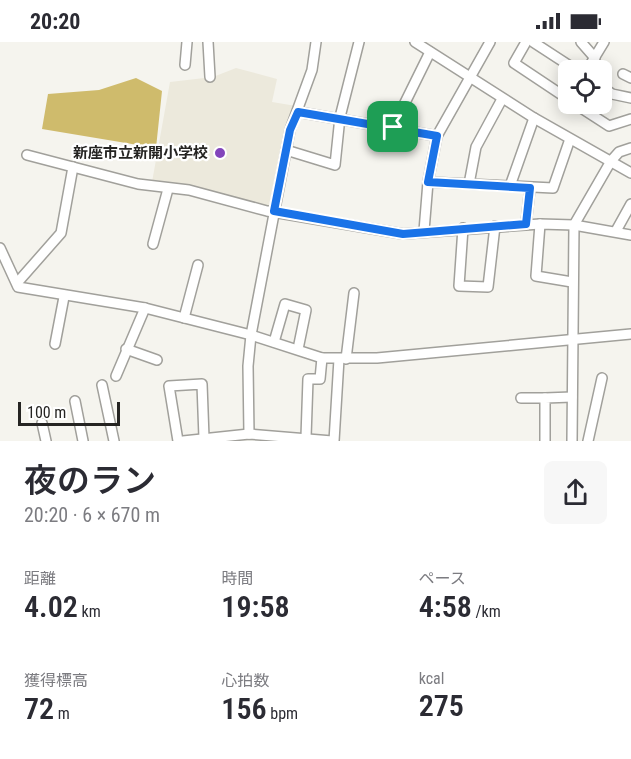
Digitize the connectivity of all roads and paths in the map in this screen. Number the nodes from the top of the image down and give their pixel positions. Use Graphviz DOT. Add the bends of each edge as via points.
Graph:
graph roads {
  1 [pos="187,42"];
  2 [pos="208,42"];
  3 [pos="316,42"];
  4 [pos="359,42"];
  5 [pos="415,42"];
  6 [pos="490,42"];
  7 [pos="526,42"];
  8 [pos="533,42"];
  9 [pos="581,42"];
  10 [pos="604,42"];
  11 [pos="430,52"];
  12 [pos="595,58"];
  13 [pos="561,60"];
  14 [pos="185,65"];
  15 [pos="470,76"];
  16 [pos="210,77"];
  17 [pos="558,92"];
  18 [pos="612,94"];
  19 [pos="631,98"];
  20 [pos="502,99"];
  21 [pos="298,112"];
  22 [pos="590,114"];
  23 [pos="340,117"];
  24 [pos="534,118"];
  25 [pos="631,119"];
  26 [pos="393,127"];
  27 [pos="437,136"];
  28 [pos="570,139"];
  29 [pos="631,148"];
  30 [pos="286,150"];
  31 [pos="27,155"];
  32 [pos="611,161"];
  33 [pos="73,167"];
  34 [pos="631,173"];
  35 [pos="428,182"];
  36 [pos="469,184"];
  37 [pos="510,186"];
  38 [pos="530,188"];
  39 [pos="168,189"];
  40 [pos="631,204"];
  41 [pos="274,211"];
  42 [pos="526,224"];
  43 [pos="540,224"];
  44 [pos="574,225"];
  45 [pos="495,226"];
  46 [pos="463,228"];
  47 [pos="424,231"];
  48 [pos="616,231"];
  49 [pos="631,235"];
  50 [pos="153,244"];
  51 [pos="0,248"];
  52 [pos="198,265"];
  53 [pos="572,282"];
  54 [pos="17,283"];
  55 [pos="354,293"];
  56 [pos="64,297"];
  57 [pos="145,308"];
  58 [pos="184,318"];
  59 [pos="631,334"];
  60 [pos="251,335"];
  61 [pos="571,341"];
  62 [pos="274,342"];
  63 [pos="55,344"];
  64 [pos="298,349"];
  65 [pos="126,350"];
  66 [pos="322,358"];
  67 [pos="343,359"];
  68 [pos="157,360"];
  69 [pos="116,376"];
  70 [pos="602,378"];
  71 [pos="102,385"];
  72 [pos="572,397"];
  73 [pos="521,398"];
  74 [pos="545,398"];
  75 [pos="75,401"];
  76 [pos="42,423"];
  77 [pos="249,434"];
  78 [pos="306,437"];
  79 [pos="572,437"];
  80 [pos="208,439"];
  81 [pos="589,439"];
  82 [pos="46,441"];
  83 [pos="83,441"];
  84 [pos="114,441"];
  85 [pos="178,441"];
  86 [pos="183,441"];
  87 [pos="329,441"];
  88 [pos="545,441"];
  1 -- 14 [label="street"];
  2 -- 16 [label="street"];
  3 -- 21 [label="street" via="312,70"];
  4 -- 23 [label="street"];
  5 -- 11 [label="street"];
  6 -- 15 [label="street"];
  7 -- 17 [label="street" via="514,63"];
  8 -- 13 [label="street"];
  9 -- 12 [label="street"];
  10 -- 12 [label="street"];
  11 -- 15 [label="street"];
  11 -- 26 [label="street"];
  15 -- 20 [label="street"];
  15 -- 27 [label="street"];
  18 -- 19 [label="street"];
  20 -- 24 [label="street"];
  20 -- 36 [label="street" via="476,147"];
  21 -- 23 [label="street"];
  21 -- 30 [label="street"];
  22 -- 25 [label="street" via="609,126"];
  23 -- 26 [label="street"];
  23 -- 30 [label="street" via="335,165"];
  24 -- 28 [label="street"];
  24 -- 37 [label="street"];
  26 -- 27 [label="street"];
  27 -- 35 [label="street"];
  28 -- 32 [label="street"];
  28 -- 38 [label="street" via="554,187"];
  29 -- 32 [label="street" via="619,152"];
  30 -- 41 [label="street"];
  31 -- 33 [label="street"];
  32 -- 34 [label="street"];
  32 -- 44 [label="street"];
  33 -- 39 [label="street"];
  33 -- 54 [label="street" via="61,233"];
  35 -- 36 [label="street"];
  35 -- 47 [label="street"];
  36 -- 37 [label="street"];
  37 -- 38 [label="street"];
  38 -- 42 [label="street"];
  39 -- 41 [label="street" via="189,190"];
  39 -- 50 [label="street"];
  40 -- 48 [label="street"];
  41 -- 47 [label="street" via="370,230 403,234"];
  41 -- 60 [label="street"];
  42 -- 43 [label="street"];
  42 -- 45 [label="street"];
  43 -- 44 [label="street"];
  43 -- 53 [label="street" via="536,276"];
  44 -- 48 [label="street"];
  44 -- 53 [label="street"];
  45 -- 46 [label="street"];
  45 -- 46 [label="street" via="488,287 459,286"];
  46 -- 47 [label="street"];
  48 -- 49 [label="street"];
  51 -- 54 [label="street"];
  52 -- 58 [label="street"];
  53 -- 61 [label="street"];
  54 -- 56 [label="street" via="18,287"];
  55 -- 67 [label="street"];
  56 -- 57 [label="street"];
  56 -- 63 [label="street"];
  57 -- 58 [label="street"];
  57 -- 65 [label="street"];
  58 -- 60 [label="street"];
  59 -- 61 [label="street"];
  60 -- 62 [label="street"];
  60 -- 77 [label="street"];
  61 -- 67 [label="street"];
  61 -- 72 [label="street"];
  62 -- 64 [label="street"];
  62 -- 64 [label="street" via="285,304 306,310"];
  64 -- 66 [label="street"];
  65 -- 68 [label="street"];
  65 -- 69 [label="street"];
  66 -- 67 [label="street"];
  66 -- 78 [label="street" via="320,379 308,379"];
  67 -- 87 [label="street"];
  70 -- 81 [label="street"];
  71 -- 84 [label="street"];
  72 -- 74 [label="street"];
  72 -- 79 [label="street"];
  73 -- 74 [label="street"];
  74 -- 88 [label="street"];
  75 -- 83 [label="street"];
  76 -- 82 [label="street"];
  77 -- 78 [label="street"];
  77 -- 80 [label="street"];
  78 -- 87 [label="street"];
  79 -- 81 [label="street"];
  80 -- 85 [label="street" via="202,384 169,386"];
  80 -- 86 [label="street"];
}
